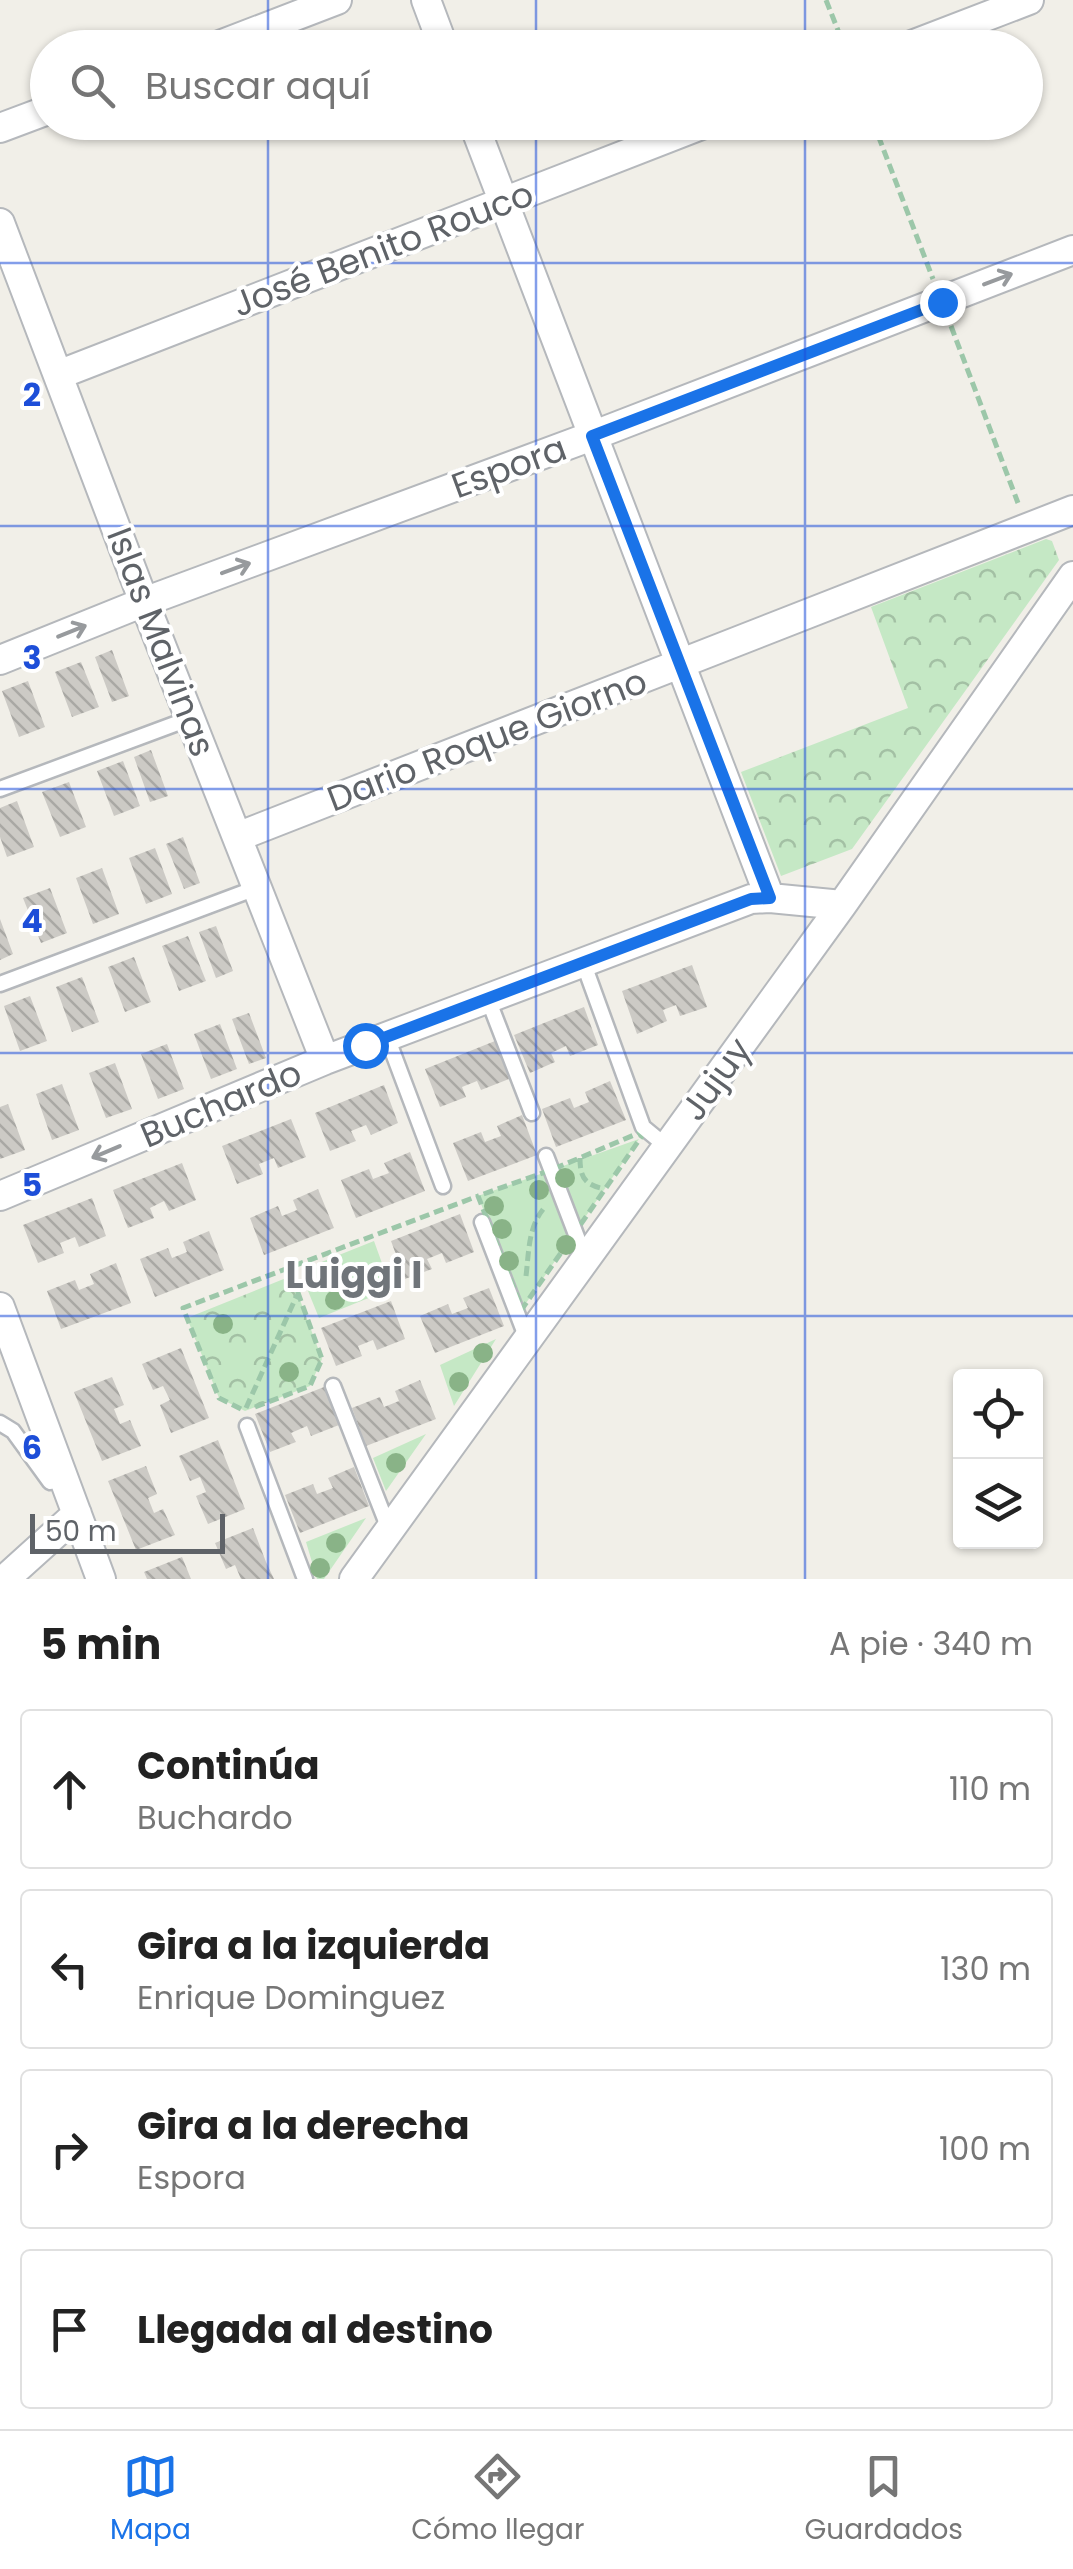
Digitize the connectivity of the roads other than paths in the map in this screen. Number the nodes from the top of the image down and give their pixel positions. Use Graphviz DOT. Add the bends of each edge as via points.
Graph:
graph roads {
  1 [pos="338,0"];
  2 [pos="426,0"];
  3 [pos="1029,0"];
  4 [pos="259,30"];
  5 [pos="437,30"];
  6 [pos="951,30"];
  7 [pos="30,117"];
  8 [pos="0,128"];
  9 [pos="480,140"];
  10 [pos="662,140"];
  11 [pos="503,202"];
  12 [pos="0,223"];
  13 [pos="1073,250"];
  14 [pos="58,376"];
  15 [pos="592,436"];
  16 [pos="1073,510"];
  17 [pos="1073,576"];
  18 [pos="144,602"];
  19 [pos="0,660"];
  20 [pos="680,665"];
  21 [pos="191,718"];
  22 [pos="0,789"];
  23 [pos="237,838"];
  24 [pos="256,888"];
  25 [pos="770,898"];
  26 [pos="842,906"];
  27 [pos="583,962"];
  28 [pos="0,984"];
  29 [pos="488,999"];
  30 [pos="387,1037"];
  31 [pos="325,1060"];
  32 [pos="532,1112"];
  33 [pos="666,1146"];
  34 [pos="546,1156"];
  35 [pos="444,1186"];
  36 [pos="0,1196"];
  37 [pos="482,1222"];
  38 [pos="585,1258"];
  39 [pos="0,1307"];
  40 [pos="527,1339"];
  41 [pos="333,1386"];
  42 [pos="246,1418"];
  43 [pos="0,1423"];
  44 [pos="50,1482"];
  45 [pos="77,1514"];
  46 [pos="389,1530"];
  47 [pos="6,1579"];
  48 [pos="102,1579"];
  49 [pos="305,1579"];
  50 [pos="354,1579"];
  1 -- 4 [label="street"];
  2 -- 5 [label="street"];
  3 -- 6 [label="street"];
  7 -- 8 [label="street"];
  9 -- 11 [label="street"];
  10 -- 11 [label="street, José Benito Rouco"];
  11 -- 14 [label="street, José Benito Rouco"];
  11 -- 15 [label="street"];
  12 -- 14 [label="street, Islas Malvinas"];
  15 -- 13 [label="street, Espora, one-way"];
  14 -- 18 [label="street, Islas Malvinas"];
  18 -- 15 [label="street, Espora, one-way"];
  15 -- 20 [label="street"];
  16 -- 20 [label="street, Dario Roque Giorno"];
  17 -- 26 [label="street, Jujuy"];
  19 -- 18 [label="street, Espora, one-way"];
  18 -- 21 [label="street, Islas Malvinas"];
  20 -- 23 [label="street, Dario Roque Giorno"];
  20 -- 25 [label="street"];
  21 -- 22 [label="lane"];
  21 -- 23 [label="street, Islas Malvinas"];
  23 -- 24 [label="street, Islas Malvinas"];
  24 -- 28 [label="lane"];
  24 -- 31 [label="street, Islas Malvinas"];
  25 -- 26 [label="street, Buchardo"];
  25 -- 27 [label="street, Buchardo" via="751,899"];
  26 -- 33 [label="street, Jujuy"];
  27 -- 29 [label="street, Buchardo"];
  27 -- 33 [label="lane" via="642,1128"];
  29 -- 30 [label="street, Buchardo"];
  29 -- 32 [label="lane"];
  30 -- 31 [label="street, Buchardo"];
  30 -- 35 [label="lane"];
  31 -- 36 [label="street, Buchardo, one-way"];
  33 -- 38 [label="street, Jujuy"];
  34 -- 38 [label="lane"];
  37 -- 40 [label="lane"];
  38 -- 40 [label="street, Jujuy"];
  39 -- 45 [label="street"];
  40 -- 46 [label="street, Jujuy"];
  41 -- 46 [label="lane"];
  42 -- 49 [label="lane"];
  43 -- 44 [label="lane"];
  45 -- 47 [label="street"];
  45 -- 48 [label="street"];
  46 -- 50 [label="street, Jujuy"];
}
